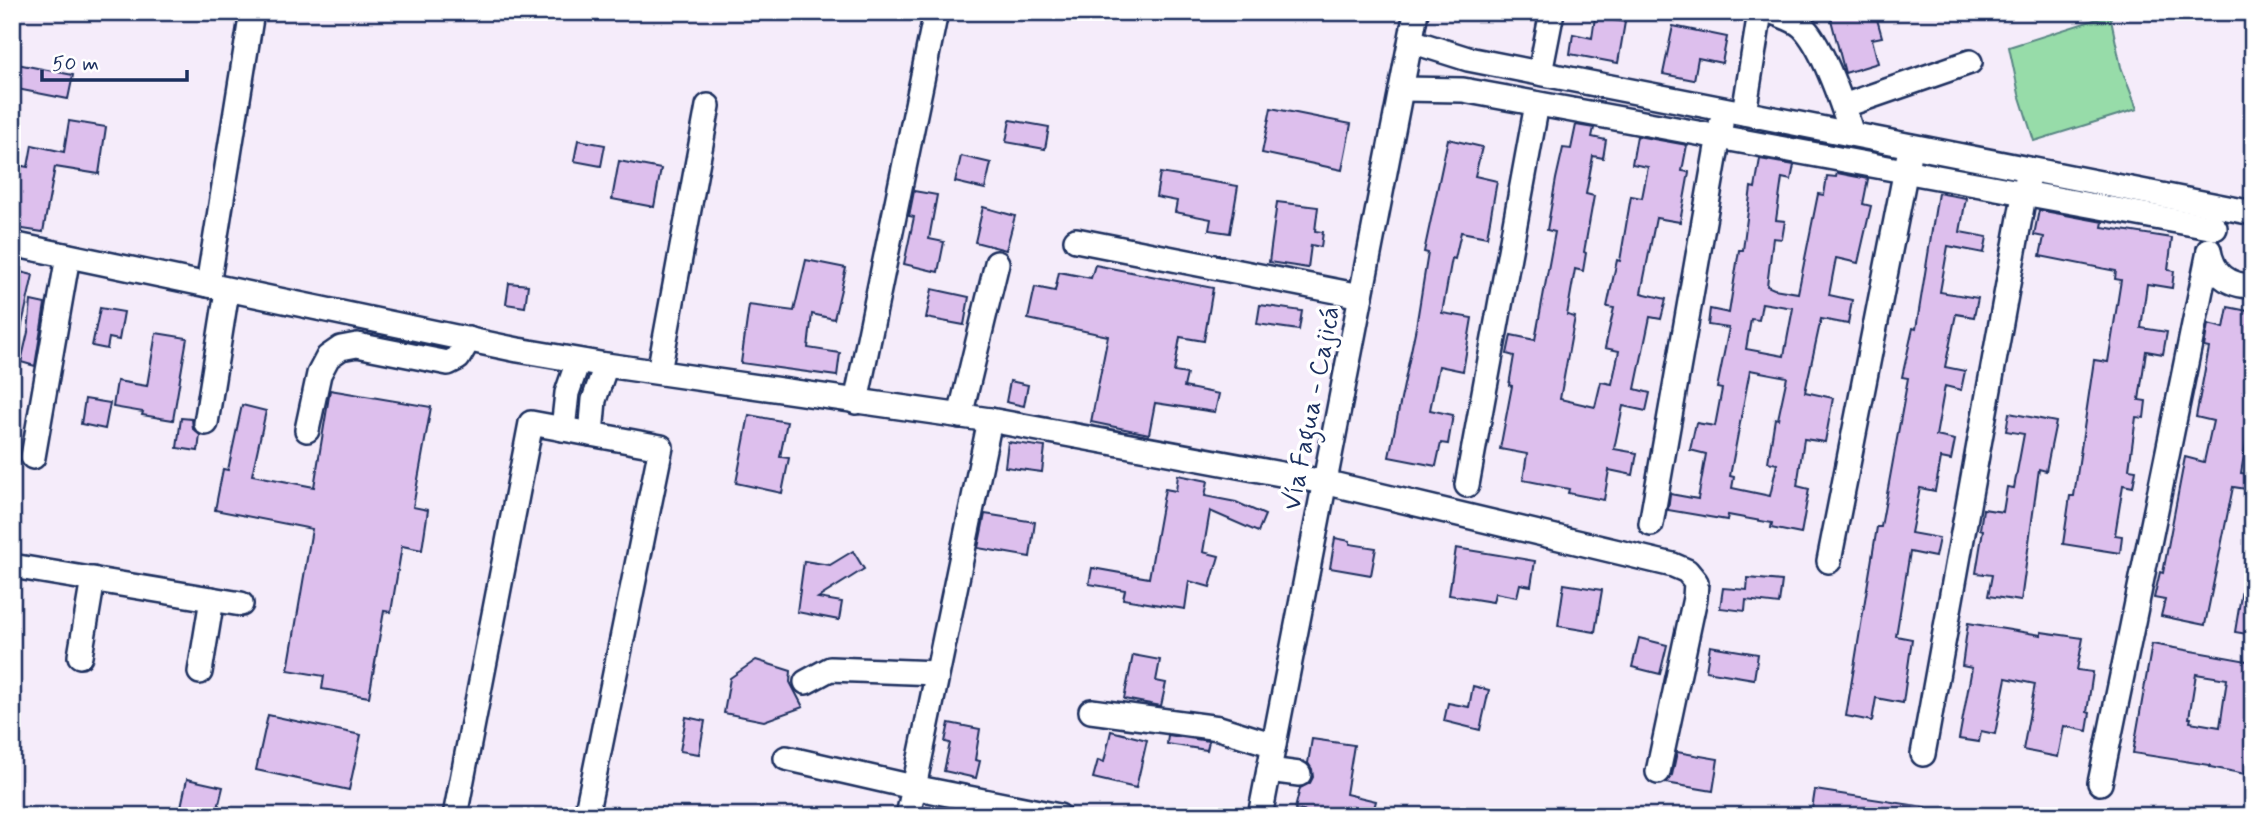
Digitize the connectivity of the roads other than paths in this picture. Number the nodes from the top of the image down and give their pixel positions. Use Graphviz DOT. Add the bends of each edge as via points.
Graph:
graph roads {
  1 [pos="252,12"];
  2 [pos="936,12"];
  3 [pos="1416,12"];
  4 [pos="1552,12"];
  5 [pos="1760,12"];
  6 [pos="1773,12"];
  7 [pos="1411,41"];
  8 [pos="1468,59"];
  9 [pos="1970,62"];
  10 [pos="1512,68"];
  11 [pos="1540,73"];
  12 [pos="1402,89"];
  13 [pos="1463,90"];
  14 [pos="1505,98"];
  15 [pos="1537,104"];
  16 [pos="708,106"];
  17 [pos="1843,106"];
  18 [pos="1734,111"];
  19 [pos="1852,134"];
  20 [pos="1719,137"];
  21 [pos="1912,146"];
  22 [pos="2028,169"];
  23 [pos="1904,171"];
  24 [pos="2025,193"];
  25 [pos="2249,213"];
  26 [pos="2215,228"];
  27 [pos="1076,240"];
  28 [pos="12,244"];
  29 [pos="2209,251"];
  30 [pos="68,256"];
  31 [pos="997,263"];
  32 [pos="2253,286"];
  33 [pos="218,288"];
  34 [pos="1362,296"];
  35 [pos="469,339"];
  36 [pos="578,361"];
  37 [pos="606,365"];
  38 [pos="659,372"];
  39 [pos="856,402"];
  40 [pos="960,416"];
  41 [pos="990,420"];
  42 [pos="206,423"];
  43 [pos="563,429"];
  44 [pos="307,430"];
  45 [pos="591,434"];
  46 [pos="33,457"];
  47 [pos="1324,482"];
  48 [pos="1467,485"];
  49 [pos="1651,524"];
  50 [pos="1829,561"];
  51 [pos="12,566"];
  52 [pos="93,579"];
  53 [pos="212,599"];
  54 [pos="241,604"];
  55 [pos="80,656"];
  56 [pos="200,672"];
  57 [pos="937,673"];
  58 [pos="806,682"];
  59 [pos="1091,711"];
  60 [pos="1274,745"];
  61 [pos="1923,754"];
  62 [pos="786,758"];
  63 [pos="1269,770"];
  64 [pos="1658,772"];
  65 [pos="1299,774"];
  66 [pos="2100,783"];
  67 [pos="913,787"];
  68 [pos="455,816"];
  69 [pos="586,816"];
  70 [pos="908,816"];
  71 [pos="1059,816"];
  72 [pos="1261,816"];
  1 -- 33 [label="street"];
  2 -- 39 [label="street"];
  3 -- 7 [label="street, Vía Fagua - Cajicá"];
  4 -- 11 [label="street"];
  5 -- 18 [label="street"];
  6 -- 17 [label="street" via="1802,26 1820,52"];
  7 -- 8 [label="street"];
  7 -- 12 [label="street, Vía Fagua - Cajicá"];
  8 -- 10 [label="street"];
  8 -- 13 [label="street"];
  9 -- 17 [label="street"];
  10 -- 11 [label="street"];
  10 -- 14 [label="street"];
  11 -- 18 [label="street"];
  12 -- 13 [label="street"];
  12 -- 34 [label="street, Vía Fagua - Cajicá"];
  13 -- 14 [label="street"];
  14 -- 15 [label="street"];
  15 -- 20 [label="street"];
  15 -- 48 [label="street"];
  16 -- 38 [label="street"];
  17 -- 19 [label="street"];
  18 -- 19 [label="street"];
  18 -- 20 [label="street"];
  19 -- 21 [label="street"];
  20 -- 23 [label="street"];
  20 -- 49 [label="street"];
  21 -- 22 [label="street"];
  21 -- 23 [label="street"];
  22 -- 24 [label="street"];
  22 -- 25 [label="street"];
  23 -- 24 [label="street"];
  23 -- 50 [label="street"];
  24 -- 26 [label="street"];
  24 -- 61 [label="street"];
  25 -- 26 [label="street" via="2234,214"];
  26 -- 29 [label="street"];
  27 -- 34 [label="street"];
  28 -- 30 [label="street"];
  29 -- 32 [label="street" via="2218,274 2228,282"];
  29 -- 66 [label="street"];
  30 -- 33 [label="street"];
  30 -- 46 [label="street"];
  31 -- 40 [label="street"];
  33 -- 35 [label="street"];
  33 -- 42 [label="street"];
  34 -- 47 [label="street, Vía Fagua - Cajicá"];
  35 -- 36 [label="street"];
  35 -- 44 [label="street" via="458,358 447,363 357,345 341,348 328,357 319,374"];
  36 -- 37 [label="street"];
  36 -- 43 [label="street" via="567,393"];
  37 -- 38 [label="street"];
  37 -- 45 [label="street" via="594,400"];
  38 -- 39 [label="street"];
  39 -- 40 [label="street"];
  40 -- 41 [label="street"];
  41 -- 47 [label="street"];
  41 -- 57 [label="street"];
  43 -- 45 [label="street"];
  43 -- 68 [label="street" via="531,423"];
  45 -- 69 [label="street" via="661,447"];
  47 -- 60 [label="street, Vía Fagua - Cajicá"];
  47 -- 64 [label="street" via="1687,571 1696,582 1695,598"];
  51 -- 52 [label="street"];
  52 -- 53 [label="street"];
  52 -- 55 [label="street"];
  53 -- 54 [label="street"];
  53 -- 56 [label="street"];
  57 -- 58 [label="street" via="830,669"];
  57 -- 67 [label="street"];
  59 -- 60 [label="street" via="1219,728"];
  60 -- 63 [label="street, Vía Fagua - Cajicá"];
  62 -- 67 [label="street"];
  63 -- 65 [label="street"];
  63 -- 72 [label="street, Vía Fagua - Cajicá"];
  67 -- 70 [label="street"];
  67 -- 71 [label="street"];
}
